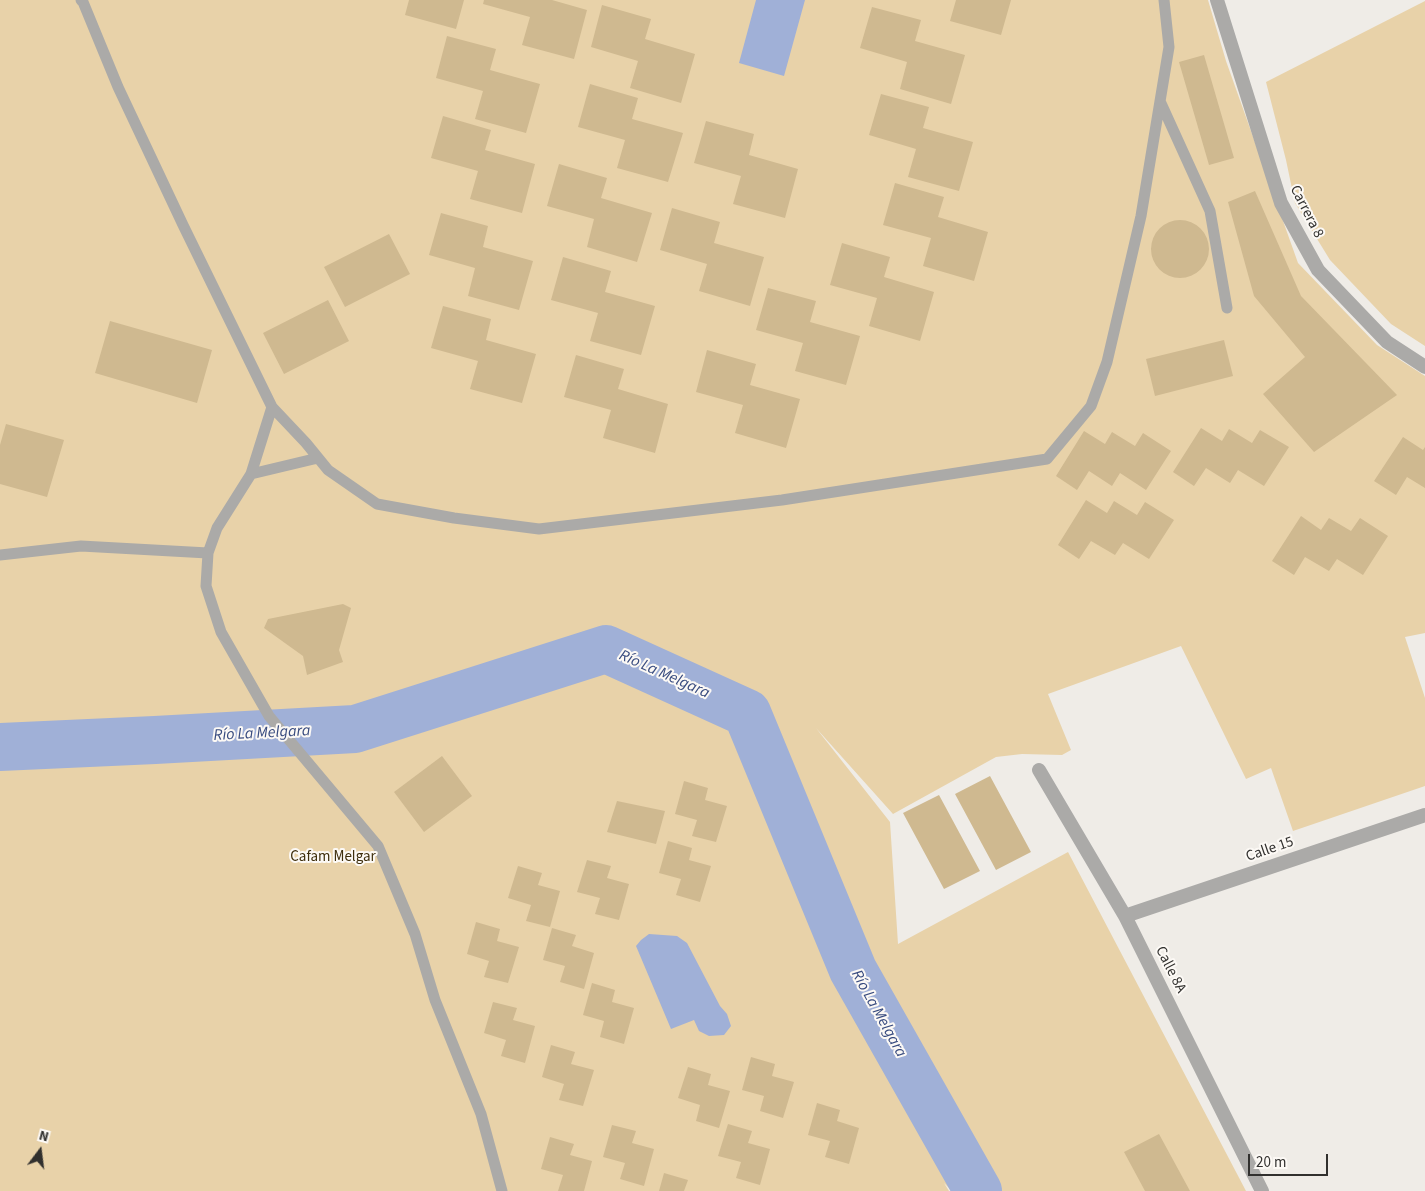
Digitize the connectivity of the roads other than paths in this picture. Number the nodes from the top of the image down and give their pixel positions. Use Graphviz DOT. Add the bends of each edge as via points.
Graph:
graph roads {
  1 [pos="81,0"];
  2 [pos="1164,0"];
  3 [pos="1217,0"];
  4 [pos="1160,101"];
  5 [pos="1227,308"];
  6 [pos="1425,367"];
  7 [pos="272,407"];
  8 [pos="318,458"];
  9 [pos="251,474"];
  10 [pos="208,553"];
  11 [pos="0,554"];
  12 [pos="1039,770"];
  13 [pos="1425,815"];
  14 [pos="1125,916"];
  15 [pos="502,1191"];
  16 [pos="1262,1191"];
  1 -- 7 [label="lane" via="118,87"];
  2 -- 4 [label="lane" via="1168,47"];
  3 -- 6 [label="street, Carrera 8" via="1281,203 1318,270 1386,342"];
  4 -- 5 [label="lane" via="1210,211"];
  4 -- 8 [label="lane" via="1141,216 1107,362 1091,406 1047,459 782,500 539,529 377,504 328,470"];
  7 -- 8 [label="lane"];
  7 -- 9 [label="lane"];
  8 -- 9 [label="lane"];
  9 -- 10 [label="lane" via="217,528"];
  10 -- 11 [label="lane" via="81,546"];
  10 -- 15 [label="lane" via="206,586 221,632 270,716 378,846 415,934 435,1000 481,1114"];
  12 -- 14 [label="street, Calle 8A"];
  13 -- 14 [label="street, Calle 15"];
  14 -- 16 [label="street, Calle 8A"];
}
